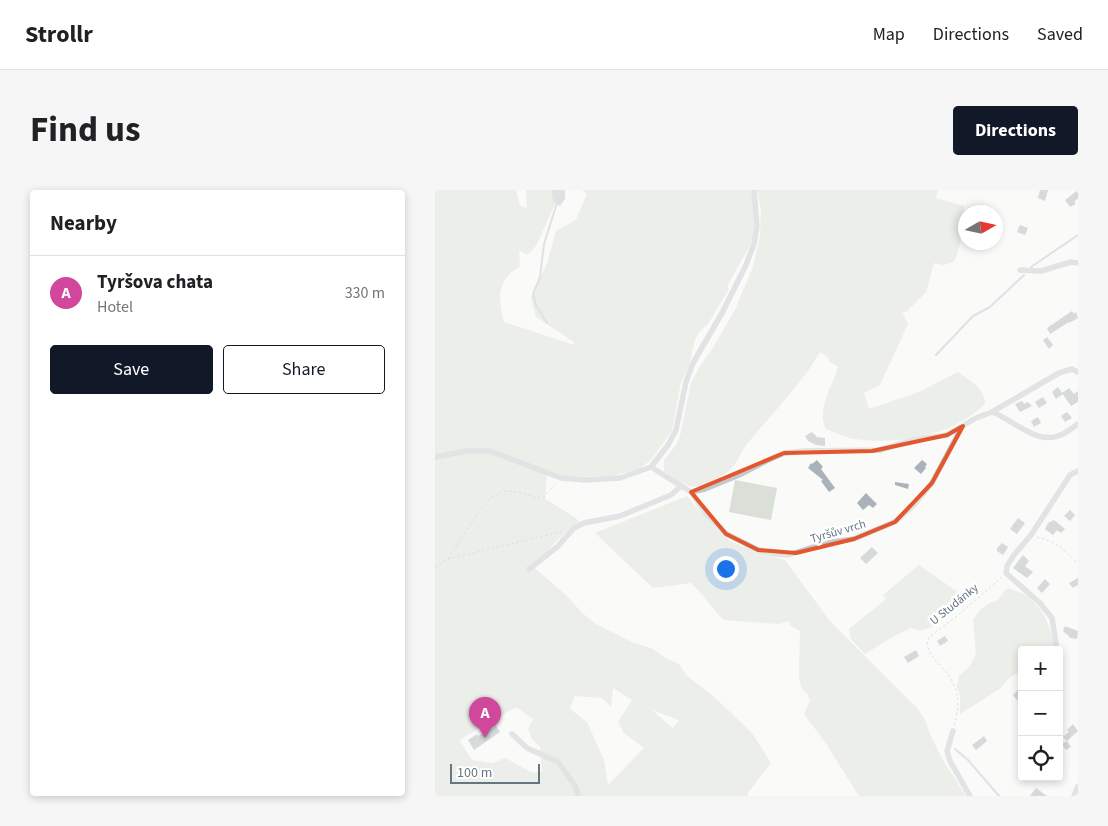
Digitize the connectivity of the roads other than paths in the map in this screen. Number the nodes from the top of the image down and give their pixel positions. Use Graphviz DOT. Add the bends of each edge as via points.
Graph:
graph roads {
  1 [pos="755,190"];
  2 [pos="1078,263"];
  3 [pos="1020,270"];
  4 [pos="1078,372"];
  5 [pos="992,412"];
  6 [pos="1078,424"];
  7 [pos="963,426"];
  8 [pos="435,457"];
  9 [pos="651,467"];
  10 [pos="1078,471"];
  11 [pos="681,486"];
  12 [pos="691,492"];
  13 [pos="529,569"];
  14 [pos="1056,646"];
  15 [pos="953,731"];
  16 [pos="512,734"];
  17 [pos="1078,786"];
  18 [pos="578,796"];
  19 [pos="971,796"];
  20 [pos="1074,796"];
  1 -- 9 [label="street" via="757,226 747,265 693,363 676,430"];
  2 -- 3 [label="street" via="1041,271"];
  4 -- 5 [label="street" via="1072,369 1059,373"];
  5 -- 6 [label="street" via="1048,438 1060,436"];
  5 -- 7 [label="street"];
  7 -- 12 [label="street" via="947,435 872,451 783,453 739,475"];
  7 -- 12 [label="street, Tyršův vrch" via="932,483 914,505 895,522 854,539 796,553 775,554 758,550 726,534"];
  8 -- 9 [label="street" via="467,450 490,451 561,478 585,480 620,478"];
  9 -- 11 [label="street, Tyršův vrch"];
  10 -- 14 [label="street" via="1070,475 1007,566 1007,573 1052,618"];
  11 -- 12 [label="street, Tyršův vrch"];
  11 -- 13 [label="street" via="671,495 620,516 574,528 557,548"];
  15 -- 19 [label="street" via="947,751 949,761"];
  16 -- 18 [label="street" via="527,748 558,762 576,787"];
  17 -- 20 [label="street"];
}
